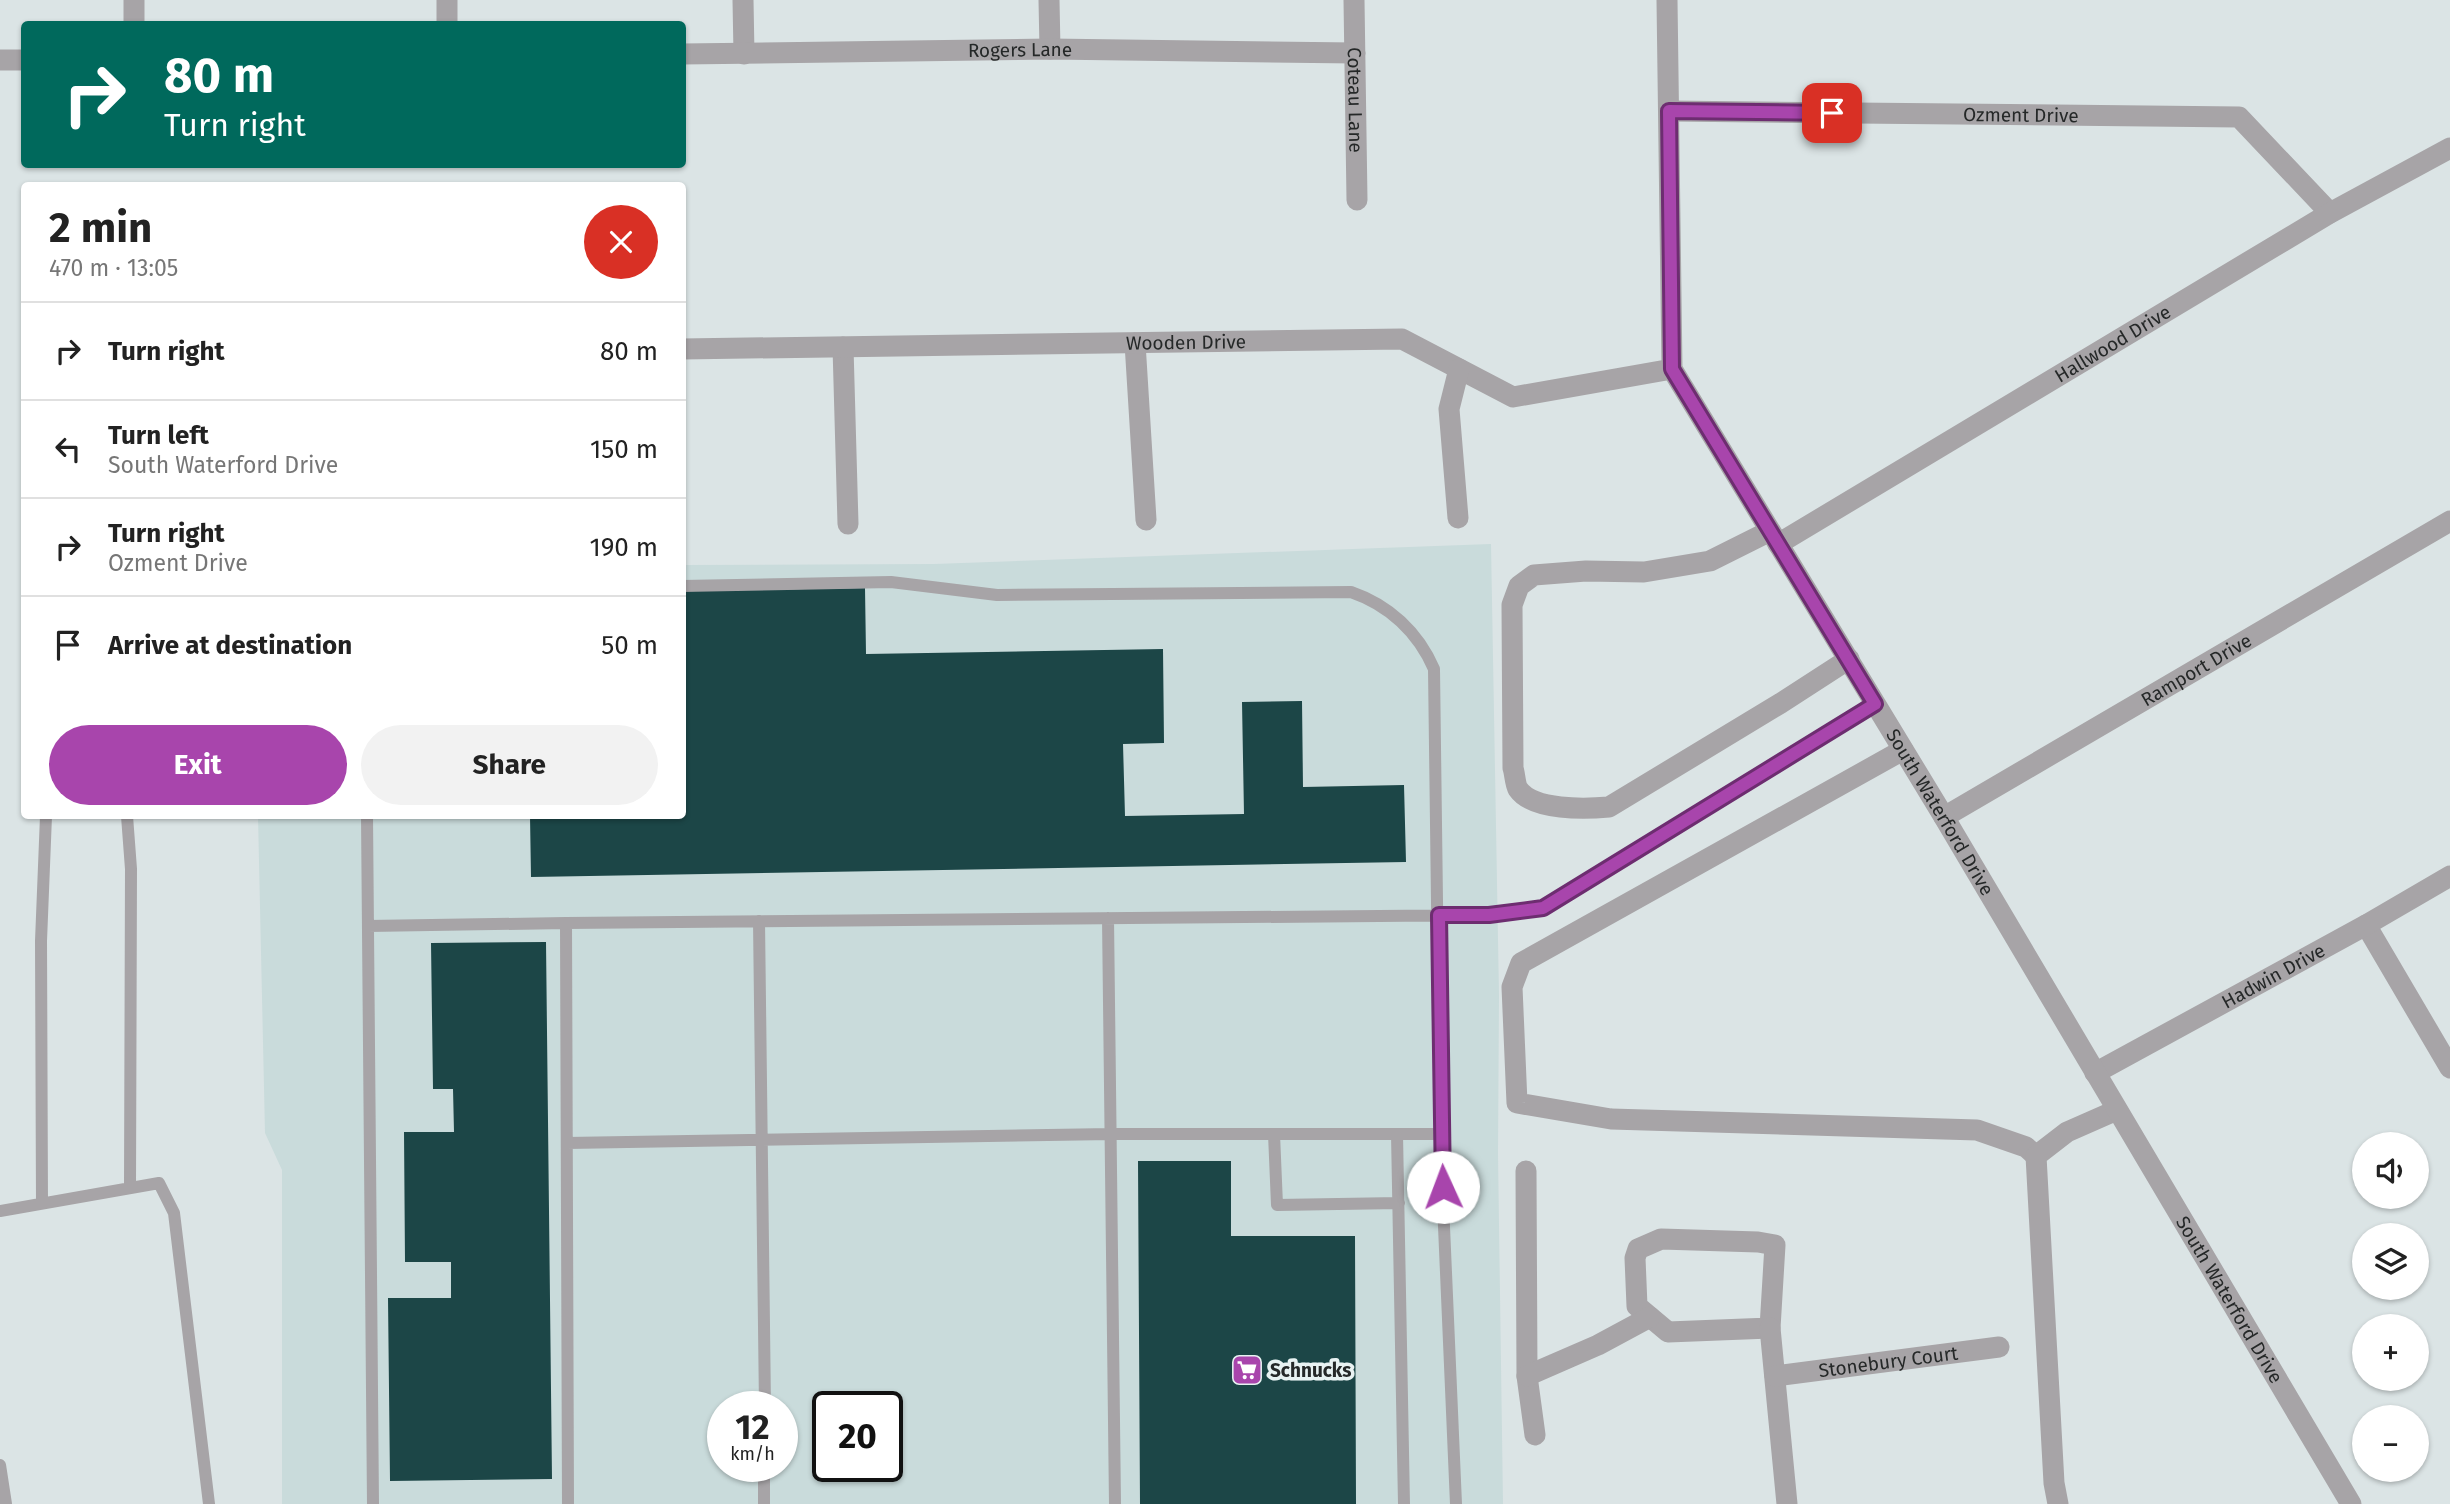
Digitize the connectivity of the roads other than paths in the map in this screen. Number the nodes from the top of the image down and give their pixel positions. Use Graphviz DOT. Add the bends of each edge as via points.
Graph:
graph roads {
  1 [pos="134,0"];
  2 [pos="447,0"];
  3 [pos="743,0"];
  4 [pos="1049,0"];
  5 [pos="1354,0"];
  6 [pos="1667,0"];
  7 [pos="134,21"];
  8 [pos="447,21"];
  9 [pos="1050,49"];
  10 [pos="1355,53"];
  11 [pos="686,54"];
  12 [pos="744,54"];
  13 [pos="0,60"];
  14 [pos="21,60"];
  15 [pos="1669,111"];
  16 [pos="2450,148"];
  17 [pos="1357,200"];
  18 [pos="2330,213"];
  19 [pos="1135,343"];
  20 [pos="843,347"];
  21 [pos="686,349"];
  22 [pos="1459,369"];
  23 [pos="1672,369"];
  24 [pos="1458,518"];
  25 [pos="1146,520"];
  26 [pos="2450,521"];
  27 [pos="848,524"];
  28 [pos="1774,538"];
  29 [pos="686,586"];
  30 [pos="1849,659"];
  31 [pos="1875,704"];
  32 [pos="1903,750"];
  33 [pos="1944,817"];
  34 [pos="46,819"];
  35 [pos="127,819"];
  36 [pos="368,819"];
  37 [pos="2450,876"];
  38 [pos="1439,915"];
  39 [pos="1108,918"];
  40 [pos="759,921"];
  41 [pos="566,922"];
  42 [pos="2366,925"];
  43 [pos="368,926"];
  44 [pos="2450,1068"];
  45 [pos="2095,1073"];
  46 [pos="2117,1110"];
  47 [pos="1111,1134"];
  48 [pos="1274,1134"];
  49 [pos="1397,1134"];
  50 [pos="1440,1134"];
  51 [pos="762,1140"];
  52 [pos="567,1143"];
  53 [pos="2036,1156"];
  54 [pos="1527,1171"];
  55 [pos="130,1188"];
  56 [pos="42,1203"];
  57 [pos="1399,1203"];
  58 [pos="0,1211"];
  59 [pos="1650,1317"];
  60 [pos="1770,1328"];
  61 [pos="1999,1347"];
  62 [pos="1527,1376"];
  63 [pos="1775,1376"];
  64 [pos="765,1391"];
  65 [pos="1535,1434"];
  66 [pos="0,1465"];
  67 [pos="764,1482"];
  68 [pos="6,1504"];
  69 [pos="209,1504"];
  70 [pos="373,1504"];
  71 [pos="568,1504"];
  72 [pos="764,1504"];
  73 [pos="1115,1504"];
  74 [pos="1404,1504"];
  75 [pos="1456,1504"];
  76 [pos="1787,1504"];
  77 [pos="2058,1504"];
  78 [pos="2351,1504"];
  1 -- 7 [label="street"];
  2 -- 8 [label="street"];
  3 -- 12 [label="street"];
  4 -- 9 [label="street"];
  5 -- 10 [label="street, Coteau Lane"];
  6 -- 15 [label="street"];
  9 -- 10 [label="street, Rogers Lane"];
  9 -- 12 [label="street, Rogers Lane"];
  10 -- 17 [label="street, Coteau Lane"];
  11 -- 12 [label="street, Rogers Lane"];
  13 -- 14 [label="street"];
  15 -- 18 [label="street, Ozment Drive" via="2239,117"];
  15 -- 23 [label="street"];
  16 -- 18 [label="street, Hallwood Drive"];
  18 -- 28 [label="street, Hallwood Drive"];
  19 -- 20 [label="street, Wooden Drive"];
  19 -- 22 [label="street, Wooden Drive" via="1402,339"];
  19 -- 25 [label="street"];
  20 -- 21 [label="street, Wooden Drive"];
  20 -- 27 [label="street"];
  22 -- 23 [label="street, Wooden Drive" via="1513,397"];
  22 -- 24 [label="street" via="1449,409"];
  23 -- 28 [label="street, South Waterford Drive"];
  26 -- 33 [label="street, Ramport Drive"];
  28 -- 30 [label="street, South Waterford Drive"];
  28 -- 30 [label="street, Hallwood Drive" via="1710,561 1644,572 1534,575 1518,586 1512,605 1517,789 1530,800 1579,810 1609,807"];
  29 -- 38 [label="lane" via="891,582 997,595 1351,592 1366,597 1407,626 1425,647 1434,668"];
  30 -- 31 [label="street, South Waterford Drive"];
  31 -- 32 [label="street, South Waterford Drive"];
  31 -- 38 [label="lane" via="1543,908"];
  32 -- 33 [label="street, South Waterford Drive"];
  32 -- 53 [label="street" via="1521,963 1512,987 1517,1103 1611,1119 1977,1130 2026,1147"];
  33 -- 45 [label="street, South Waterford Drive"];
  34 -- 56 [label="lane" via="41,941"];
  35 -- 55 [label="lane"];
  36 -- 43 [label="lane"];
  37 -- 42 [label="street, Hadwin Drive"];
  38 -- 39 [label="lane"];
  38 -- 50 [label="lane"];
  39 -- 40 [label="lane"];
  39 -- 47 [label="lane"];
  40 -- 41 [label="lane"];
  40 -- 51 [label="lane"];
  41 -- 43 [label="lane"];
  41 -- 52 [label="lane"];
  42 -- 44 [label="street"];
  42 -- 45 [label="street, Hadwin Drive"];
  43 -- 70 [label="lane"];
  45 -- 46 [label="street, South Waterford Drive"];
  46 -- 53 [label="street" via="2067,1132"];
  46 -- 78 [label="street, South Waterford Drive"];
  47 -- 48 [label="lane"];
  47 -- 51 [label="lane"];
  47 -- 73 [label="lane"];
  48 -- 49 [label="lane"];
  48 -- 57 [label="lane" via="1277,1205"];
  49 -- 50 [label="lane"];
  49 -- 57 [label="lane"];
  50 -- 75 [label="lane"];
  51 -- 52 [label="lane"];
  51 -- 64 [label="lane"];
  52 -- 71 [label="lane"];
  53 -- 77 [label="street"];
  54 -- 62 [label="street"];
  55 -- 56 [label="lane"];
  55 -- 69 [label="lane" via="159,1182 174,1213"];
  56 -- 58 [label="lane"];
  57 -- 74 [label="lane"];
  59 -- 60 [label="street" via="1668,1332"];
  59 -- 60 [label="street" via="1637,1306 1634,1258 1639,1249 1661,1239 1758,1242 1775,1245"];
  59 -- 62 [label="street"];
  60 -- 63 [label="street"];
  61 -- 63 [label="street, Stonebury Court"];
  62 -- 65 [label="street"];
  63 -- 76 [label="street"];
  66 -- 68 [label="lane"];
  67 -- 72 [label="lane"];
}
